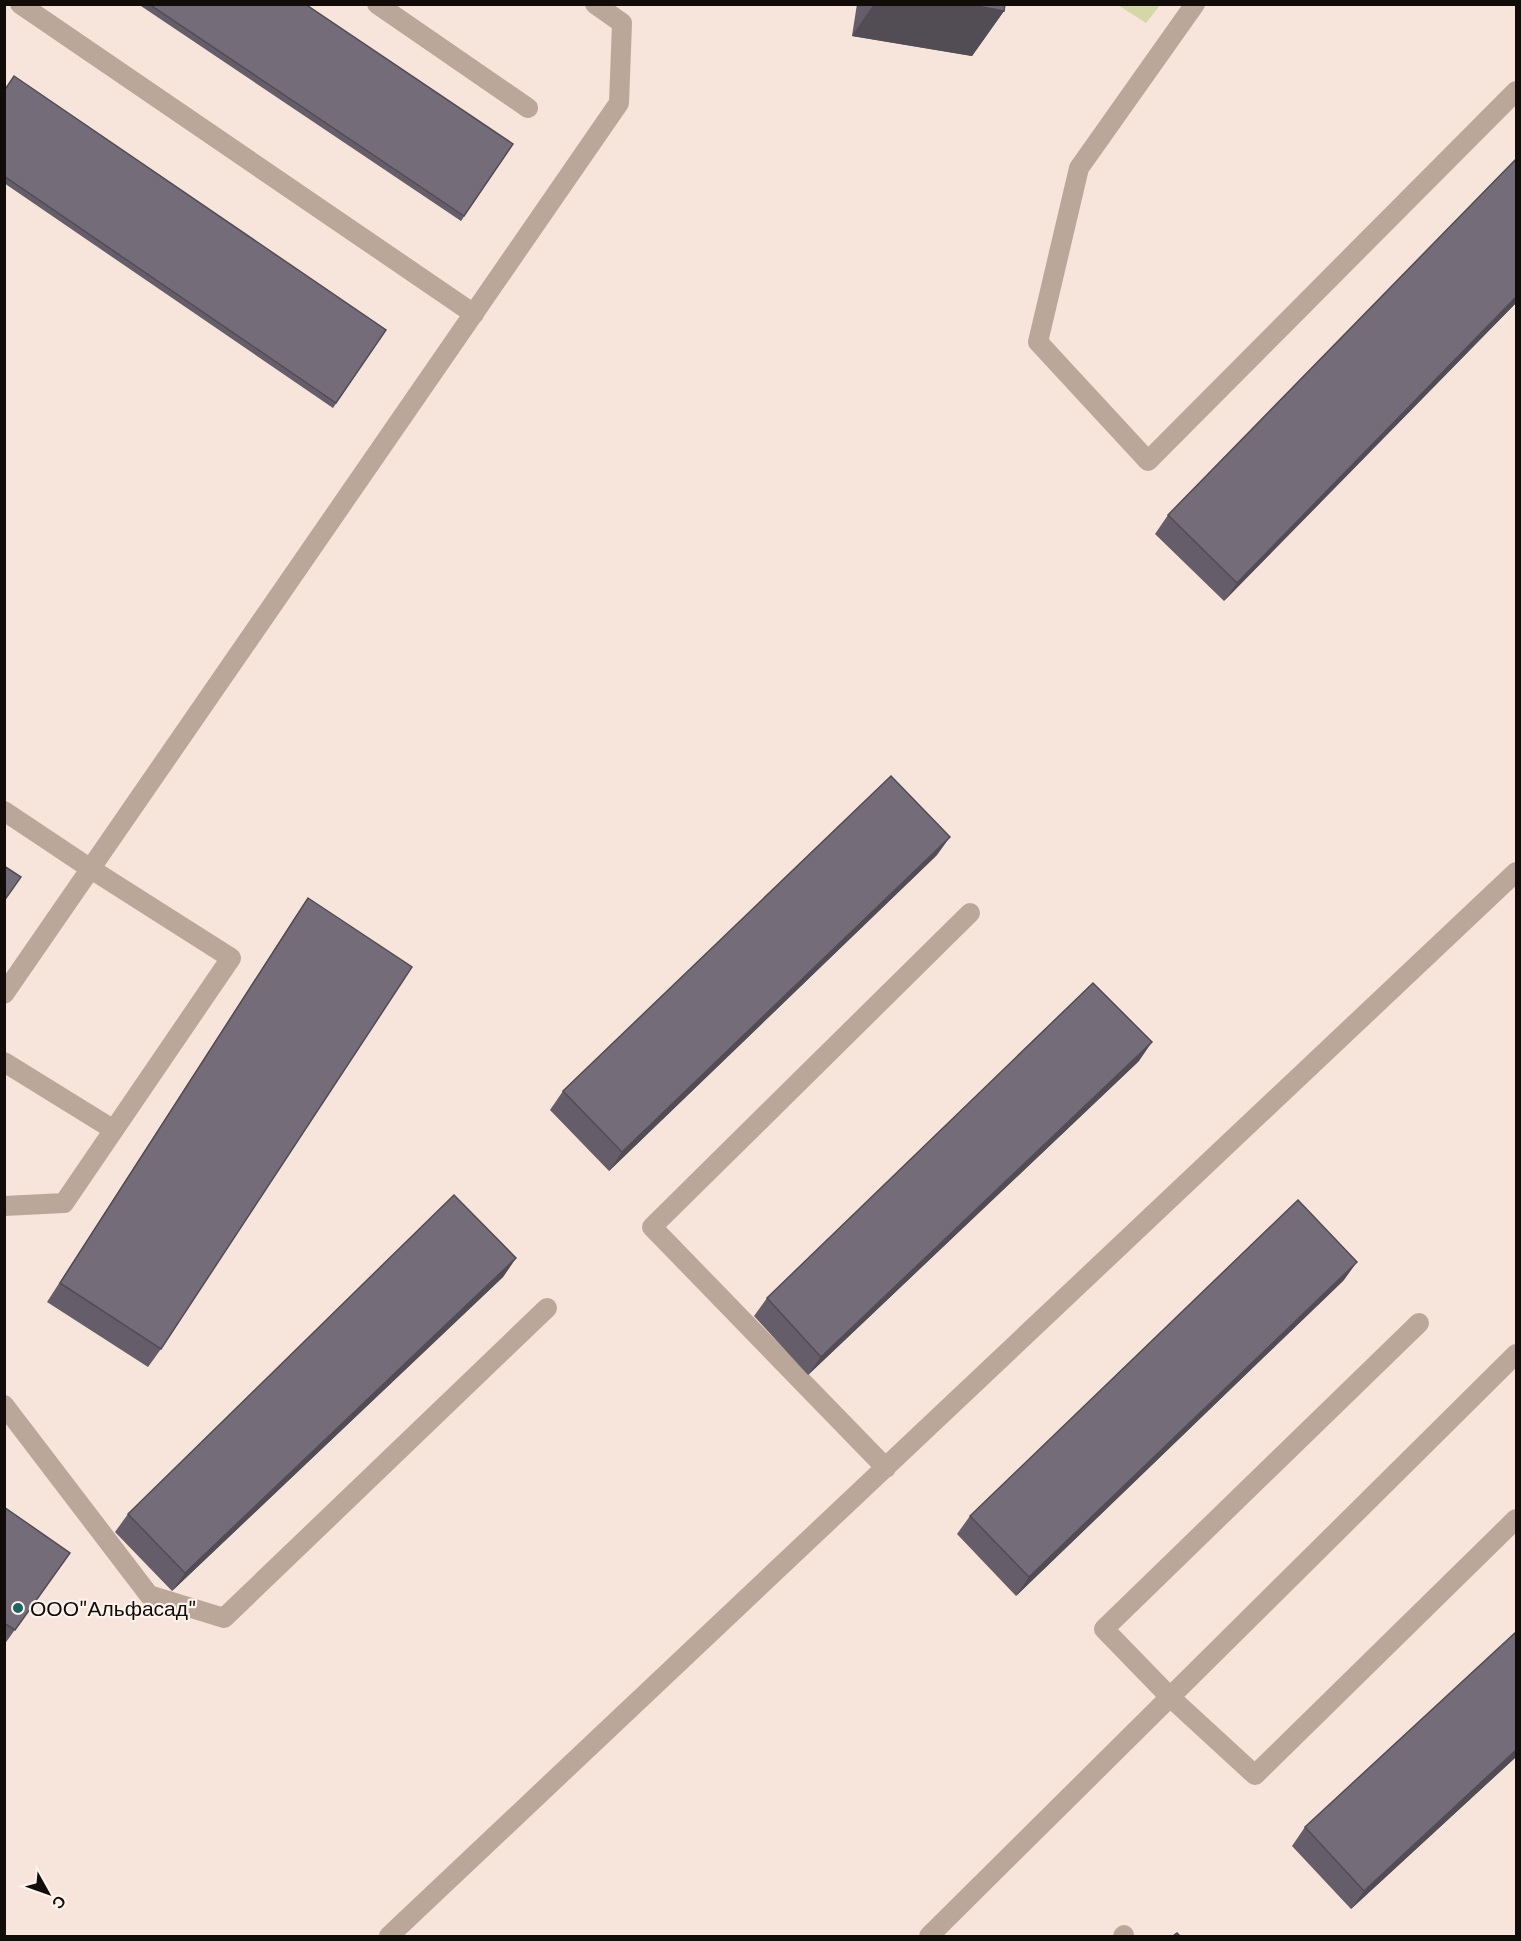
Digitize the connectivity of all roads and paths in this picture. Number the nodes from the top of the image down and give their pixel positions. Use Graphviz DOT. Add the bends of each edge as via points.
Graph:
graph roads {
  1 [pos="20,4"];
  2 [pos="377,4"];
  3 [pos="595,4"];
  4 [pos="1195,4"];
  5 [pos="1516,92"];
  6 [pos="528,108"];
  7 [pos="474,314"];
  8 [pos="4,811"];
  9 [pos="91,869"];
  10 [pos="1516,872"];
  11 [pos="969,913"];
  12 [pos="4,994"];
  13 [pos="4,1062"];
  14 [pos="114,1130"];
  15 [pos="4,1206"];
  16 [pos="547,1308"];
  17 [pos="1419,1323"];
  18 [pos="1516,1354"];
  19 [pos="4,1405"];
  20 [pos="885,1468"];
  21 [pos="1516,1519"];
  22 [pos="1170,1697"];
  23 [pos="389,1936"];
  24 [pos="929,1936"];
  1 -- 7 [label="lane"];
  2 -- 6 [label="lane"];
  3 -- 7 [label="lane" via="622,23 619,103"];
  4 -- 5 [label="lane" via="1079,168 1038,342 1148,461"];
  7 -- 9 [label="lane"];
  8 -- 9 [label="lane"];
  9 -- 12 [label="lane"];
  9 -- 14 [label="lane" via="231,958"];
  10 -- 20 [label="lane"];
  11 -- 20 [label="lane" via="652,1227"];
  13 -- 14 [label="lane"];
  14 -- 15 [label="lane" via="64,1203"];
  16 -- 19 [label="lane" via="224,1618 149,1595"];
  17 -- 22 [label="lane" via="1104,1629"];
  18 -- 22 [label="lane"];
  20 -- 23 [label="lane"];
  21 -- 22 [label="lane" via="1255,1775"];
  22 -- 24 [label="lane"];
}
